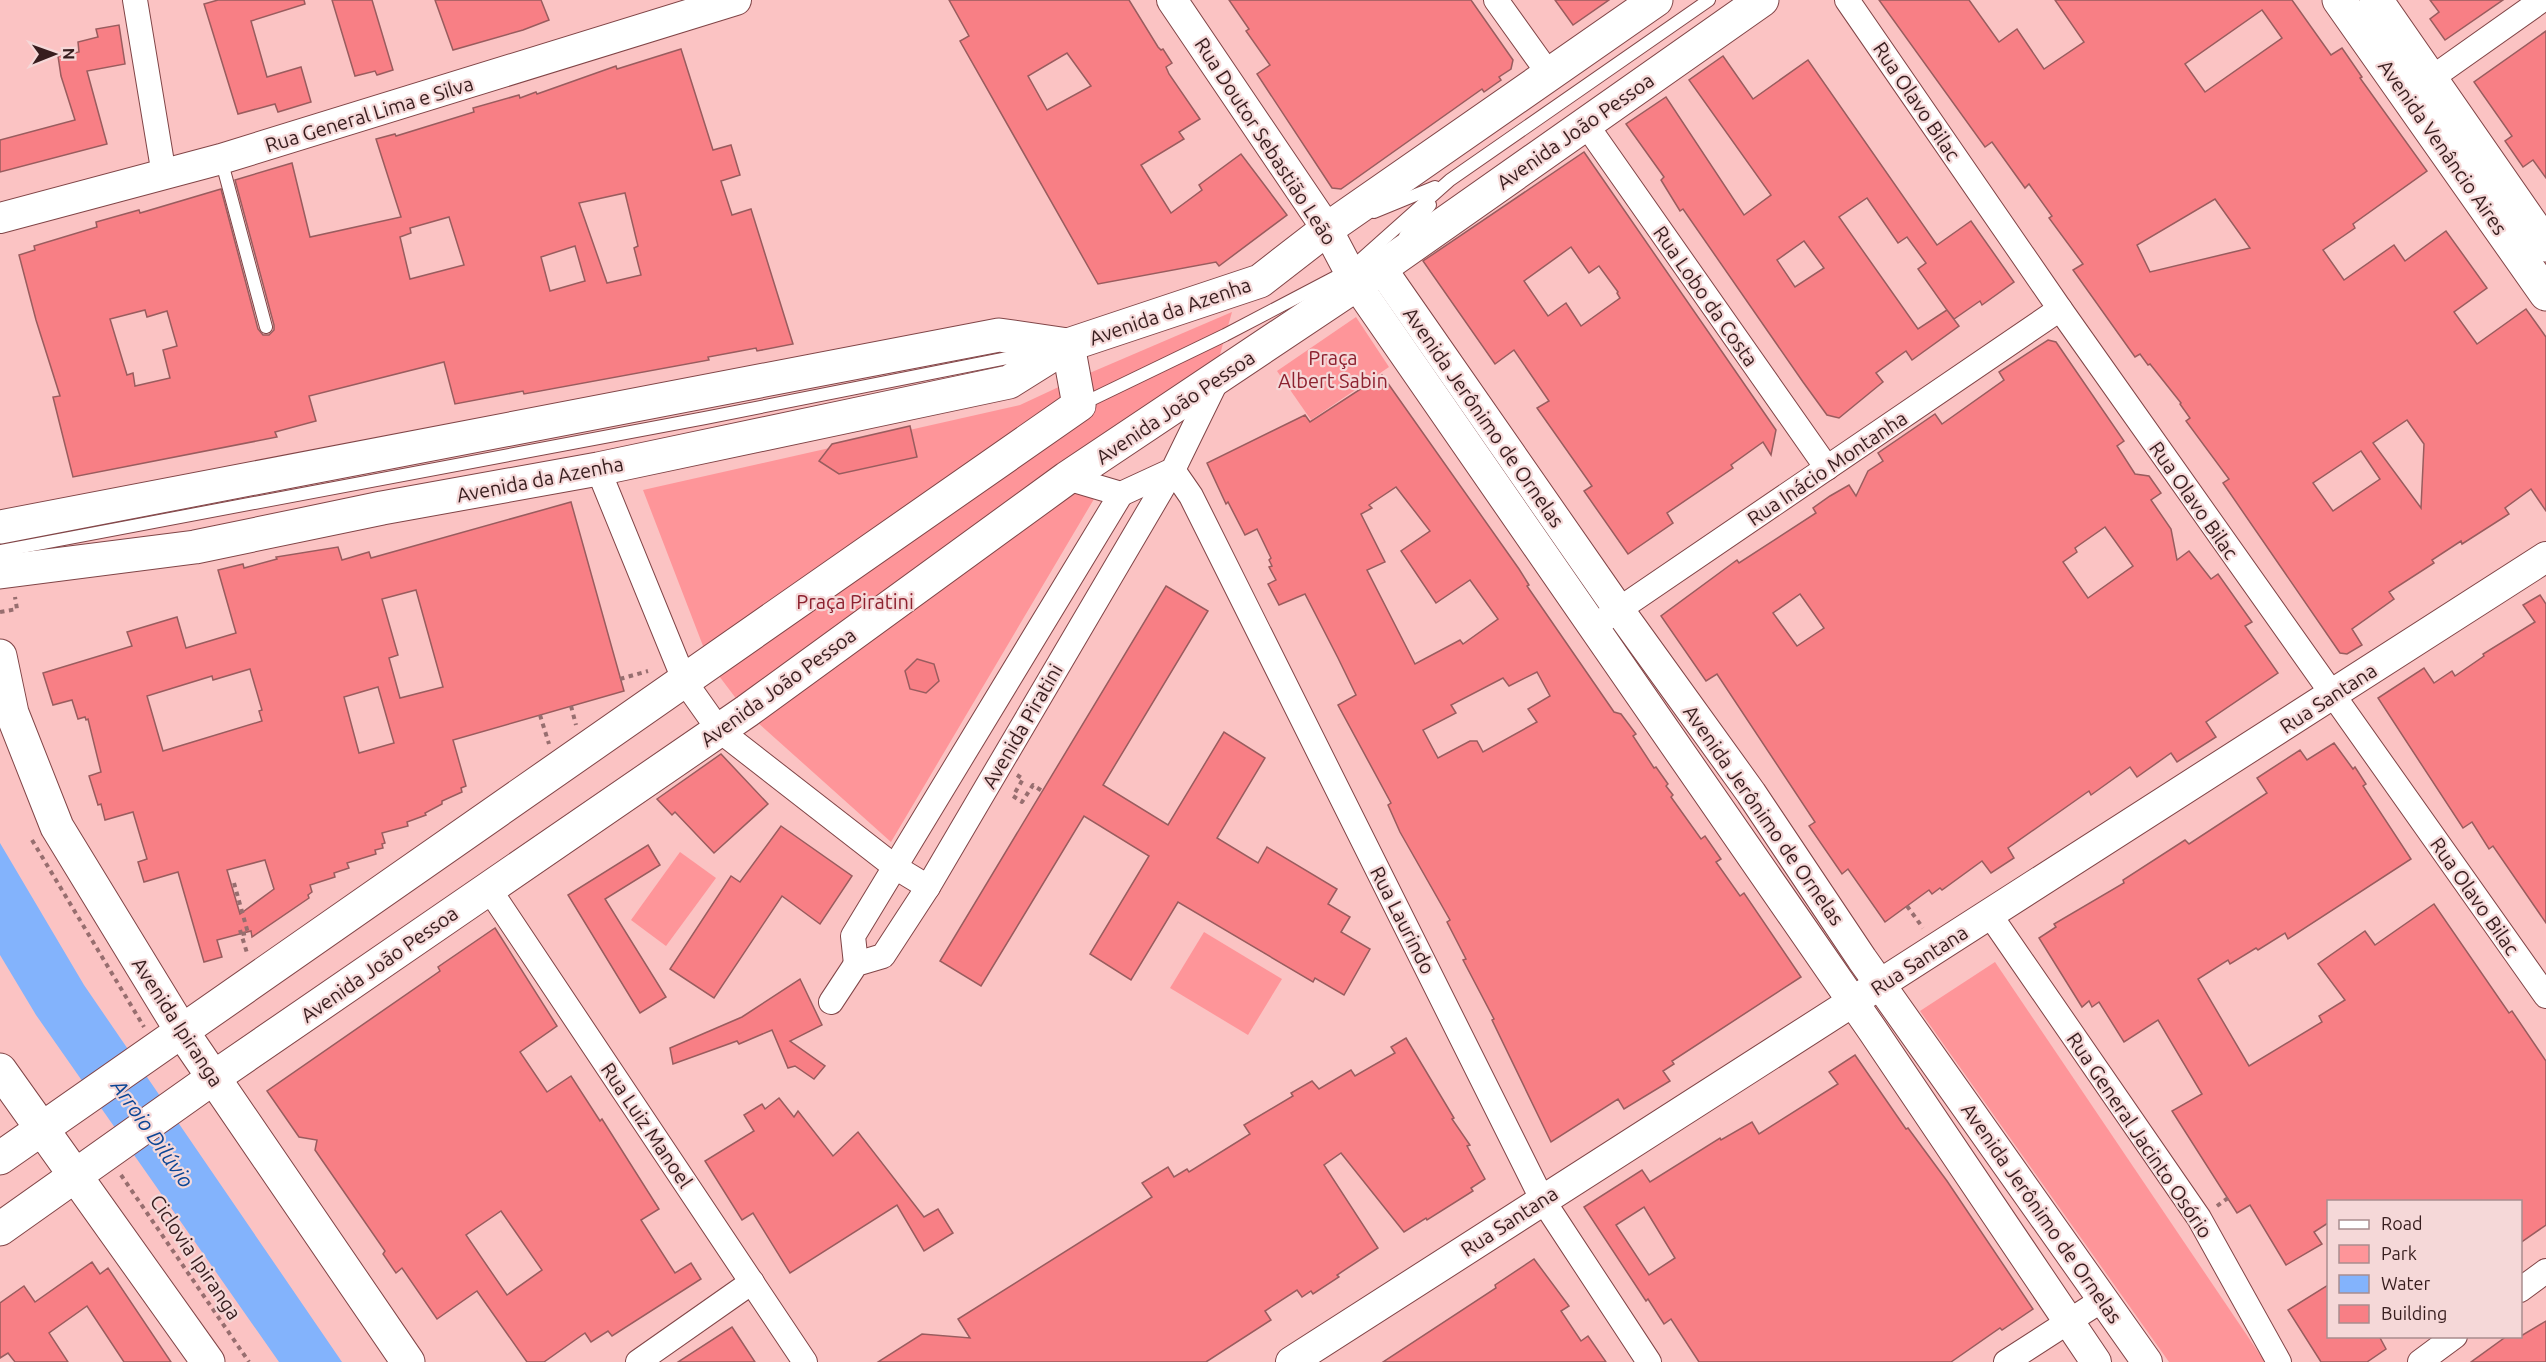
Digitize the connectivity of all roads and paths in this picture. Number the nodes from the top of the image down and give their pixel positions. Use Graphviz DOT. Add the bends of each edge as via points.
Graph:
graph roads {
  1 [pos="135,0"];
  2 [pos="736,0"];
  3 [pos="1172,0"];
  4 [pos="1496,0"];
  5 [pos="1656,0"];
  6 [pos="1709,0"];
  7 [pos="1762,0"];
  8 [pos="1847,0"];
  9 [pos="2339,0"];
  10 [pos="2376,0"];
  11 [pos="2542,0"];
  12 [pos="1549,74"];
  13 [pos="2419,88"];
  14 [pos="1585,123"];
  15 [pos="222,159"];
  16 [pos="164,175"];
  17 [pos="1450,180"];
  18 [pos="0,218"];
  19 [pos="1327,229"];
  20 [pos="2546,245"];
  21 [pos="1362,274"];
  22 [pos="2546,294"];
  23 [pos="2060,309"];
  24 [pos="266,327"];
  25 [pos="1068,345"];
  26 [pos="1218,378"];
  27 [pos="1079,405"];
  28 [pos="1495,432"];
  29 [pos="1471,450"];
  30 [pos="1827,468"];
  31 [pos="598,469"];
  32 [pos="1173,470"];
  33 [pos="998,477"];
  34 [pos="1068,478"];
  35 [pos="1121,494"];
  36 [pos="0,527"];
  37 [pos="0,551"];
  38 [pos="2546,557"];
  39 [pos="0,572"];
  40 [pos="1619,610"];
  41 [pos="1594,628"];
  42 [pos="0,656"];
  43 [pos="691,691"];
  44 [pos="2332,695"];
  45 [pos="719,730"];
  46 [pos="995,772"];
  47 [pos="1023,779"];
  48 [pos="1033,785"];
  49 [pos="1042,791"];
  50 [pos="1752,792"];
  51 [pos="1721,812"];
  52 [pos="895,867"];
  53 [pos="234,883"];
  54 [pos="928,887"];
  55 [pos="489,889"];
  56 [pos="1990,915"];
  57 [pos="247,954"];
  58 [pos="856,964"];
  59 [pos="1881,985"];
  60 [pos="2546,996"];
  61 [pos="831,1002"];
  62 [pos="1853,1003"];
  63 [pos="187,1039"];
  64 [pos="0,1070"];
  65 [pos="213,1078"];
  66 [pos="48,1138"];
  67 [pos="2001,1156"];
  68 [pos="0,1158"];
  69 [pos="112,1162"];
  70 [pos="1971,1175"];
  71 [pos="76,1177"];
  72 [pos="1542,1199"];
  73 [pos="0,1229"];
  74 [pos="2546,1271"];
  75 [pos="752,1282"];
  76 [pos="2522,1289"];
  77 [pos="2102,1300"];
  78 [pos="2067,1321"];
  79 [pos="2452,1338"];
  80 [pos="208,1362"];
  81 [pos="249,1362"];
  82 [pos="408,1362"];
  83 [pos="638,1362"];
  84 [pos="805,1362"];
  85 [pos="1291,1362"];
  86 [pos="1649,1362"];
  87 [pos="2006,1362"];
  88 [pos="2096,1362"];
  89 [pos="2146,1362"];
  90 [pos="2279,1362"];
  91 [pos="2420,1362"];
  1 -- 16 [label="street"];
  2 -- 15 [label="street, Rua General Lima e Silva"];
  3 -- 19 [label="street, Rua Doutor Sebastião Leão"];
  4 -- 12 [label="street"];
  5 -- 12 [label="main road"];
  6 -- 17 [label="lane"];
  7 -- 14 [label="main road, Avenida João Pessoa"];
  8 -- 23 [label="street, Rua Olavo Bilac"];
  9 -- 13 [label="main road, Avenida Venâncio Aires"];
  10 -- 13 [label="main road, Avenida Venâncio Aires"];
  11 -- 13 [label="street"];
  12 -- 19 [label="main road"];
  13 -- 20 [label="main road, Avenida Venâncio Aires"];
  13 -- 22 [label="main road, Avenida Venâncio Aires"];
  14 -- 21 [label="main road, Avenida João Pessoa"];
  14 -- 30 [label="street, Rua Lobo da Costa"];
  15 -- 16 [label="street, Rua General Lima e Silva"];
  15 -- 24 [label="lane"];
  16 -- 18 [label="street, Rua General Lima e Silva"];
  17 -- 19 [label="lane" via="1413,198"];
  17 -- 21 [label="lane"];
  17 -- 21 [label="lane"];
  19 -- 21 [label="street, Rua Doutor Sebastião Leão"];
  19 -- 25 [label="main road, Avenida da Azenha" via="1260,281"];
  21 -- 26 [label="main road, Avenida João Pessoa"];
  21 -- 27 [label="lane"];
  21 -- 28 [label="street, Avenida Jerônimo de Ornelas"];
  21 -- 29 [label="street, Avenida Jerônimo de Ornelas"];
  23 -- 30 [label="street, Rua Inácio Montanha"];
  23 -- 44 [label="street, Rua Olavo Bilac"];
  25 -- 27 [label="main road"];
  25 -- 31 [label="main road, Avenida da Azenha" via="1009,382"];
  25 -- 36 [label="main road, Avenida da Azenha" via="999,335"];
  25 -- 37 [label="lane"];
  26 -- 32 [label="street, Avenida Piratini"];
  26 -- 34 [label="main road, Avenida João Pessoa"];
  27 -- 33 [label="lane"];
  27 -- 43 [label="main road"];
  28 -- 29 [label="street"];
  28 -- 40 [label="street, Avenida Jerônimo de Ornelas"];
  29 -- 41 [label="street, Avenida Jerônimo de Ornelas"];
  30 -- 40 [label="street, Rua Inácio Montanha"];
  31 -- 39 [label="main road, Avenida da Azenha" via="195,547"];
  31 -- 43 [label="street"];
  32 -- 35 [label="street"];
  32 -- 46 [label="street, Avenida Piratini"];
  32 -- 72 [label="street, Rua Laurindo" via="1191,496"];
  34 -- 35 [label="street"];
  34 -- 45 [label="main road, Avenida João Pessoa"];
  35 -- 52 [label="street, Avenida Piratini"];
  38 -- 44 [label="street, Rua Santana"];
  40 -- 41 [label="street, Rua Inácio Montanha"];
  40 -- 50 [label="street, Avenida Jerônimo de Ornelas"];
  41 -- 51 [label="street, Avenida Jerônimo de Ornelas"];
  42 -- 63 [label="main road, Avenida Ipiranga" via="12,713 57,827"];
  43 -- 45 [label="street"];
  43 -- 63 [label="main road"];
  44 -- 56 [label="street, Rua Santana"];
  44 -- 60 [label="street, Rua Olavo Bilac"];
  45 -- 52 [label="street"];
  45 -- 55 [label="main road, Avenida João Pessoa"];
  46 -- 47 [label="path"];
  46 -- 54 [label="street, Avenida Piratini"];
  47 -- 48 [label="path"];
  47 -- 48 [label="path" via="1013,796 1022,802"];
  48 -- 49 [label="path"];
  50 -- 51 [label="street"];
  50 -- 59 [label="street, Avenida Jerônimo de Ornelas"];
  51 -- 62 [label="street, Avenida Jerônimo de Ornelas"];
  52 -- 54 [label="street"];
  52 -- 58 [label="street, Avenida Piratini" via="853,936"];
  53 -- 57 [label="path" via="248,933 241,932"];
  54 -- 58 [label="street, Avenida Piratini" via="883,956"];
  55 -- 65 [label="main road, Avenida João Pessoa"];
  55 -- 75 [label="street, Rua Luiz Manoel"];
  56 -- 59 [label="street, Rua Santana"];
  56 -- 90 [label="street, Rua General Jacinto Osório" via="2199,1218"];
  58 -- 61 [label="street"];
  59 -- 62 [label="street, Rua Santana"];
  59 -- 67 [label="street, Avenida Jerônimo de Ornelas"];
  62 -- 70 [label="street, Avenida Jerônimo de Ornelas"];
  62 -- 72 [label="street, Rua Santana"];
  63 -- 65 [label="main road, Avenida Ipiranga"];
  63 -- 66 [label="main road" via="149,1053 74,1106"];
  64 -- 66 [label="main road"];
  65 -- 69 [label="main road, Avenida João Pessoa"];
  65 -- 82 [label="main road, Avenida Ipiranga"];
  66 -- 68 [label="main road"];
  66 -- 71 [label="main road"];
  67 -- 70 [label="street"];
  67 -- 77 [label="street, Avenida Jerônimo de Ornelas"];
  69 -- 71 [label="main road, Avenida João Pessoa"];
  69 -- 81 [label="path, Ciclovia Ipiranga"];
  70 -- 78 [label="street, Avenida Jerônimo de Ornelas"];
  71 -- 73 [label="main road, Avenida João Pessoa"];
  71 -- 80 [label="main road"];
  72 -- 85 [label="street, Rua Santana"];
  72 -- 86 [label="street, Rua Laurindo"];
  74 -- 76 [label="street"];
  75 -- 83 [label="street"];
  75 -- 84 [label="street, Rua Luiz Manoel"];
  77 -- 78 [label="street"];
  77 -- 89 [label="street, Avenida Jerônimo de Ornelas"];
  78 -- 87 [label="street"];
  78 -- 88 [label="street, Avenida Jerônimo de Ornelas"];
  79 -- 91 [label="street"];
}
